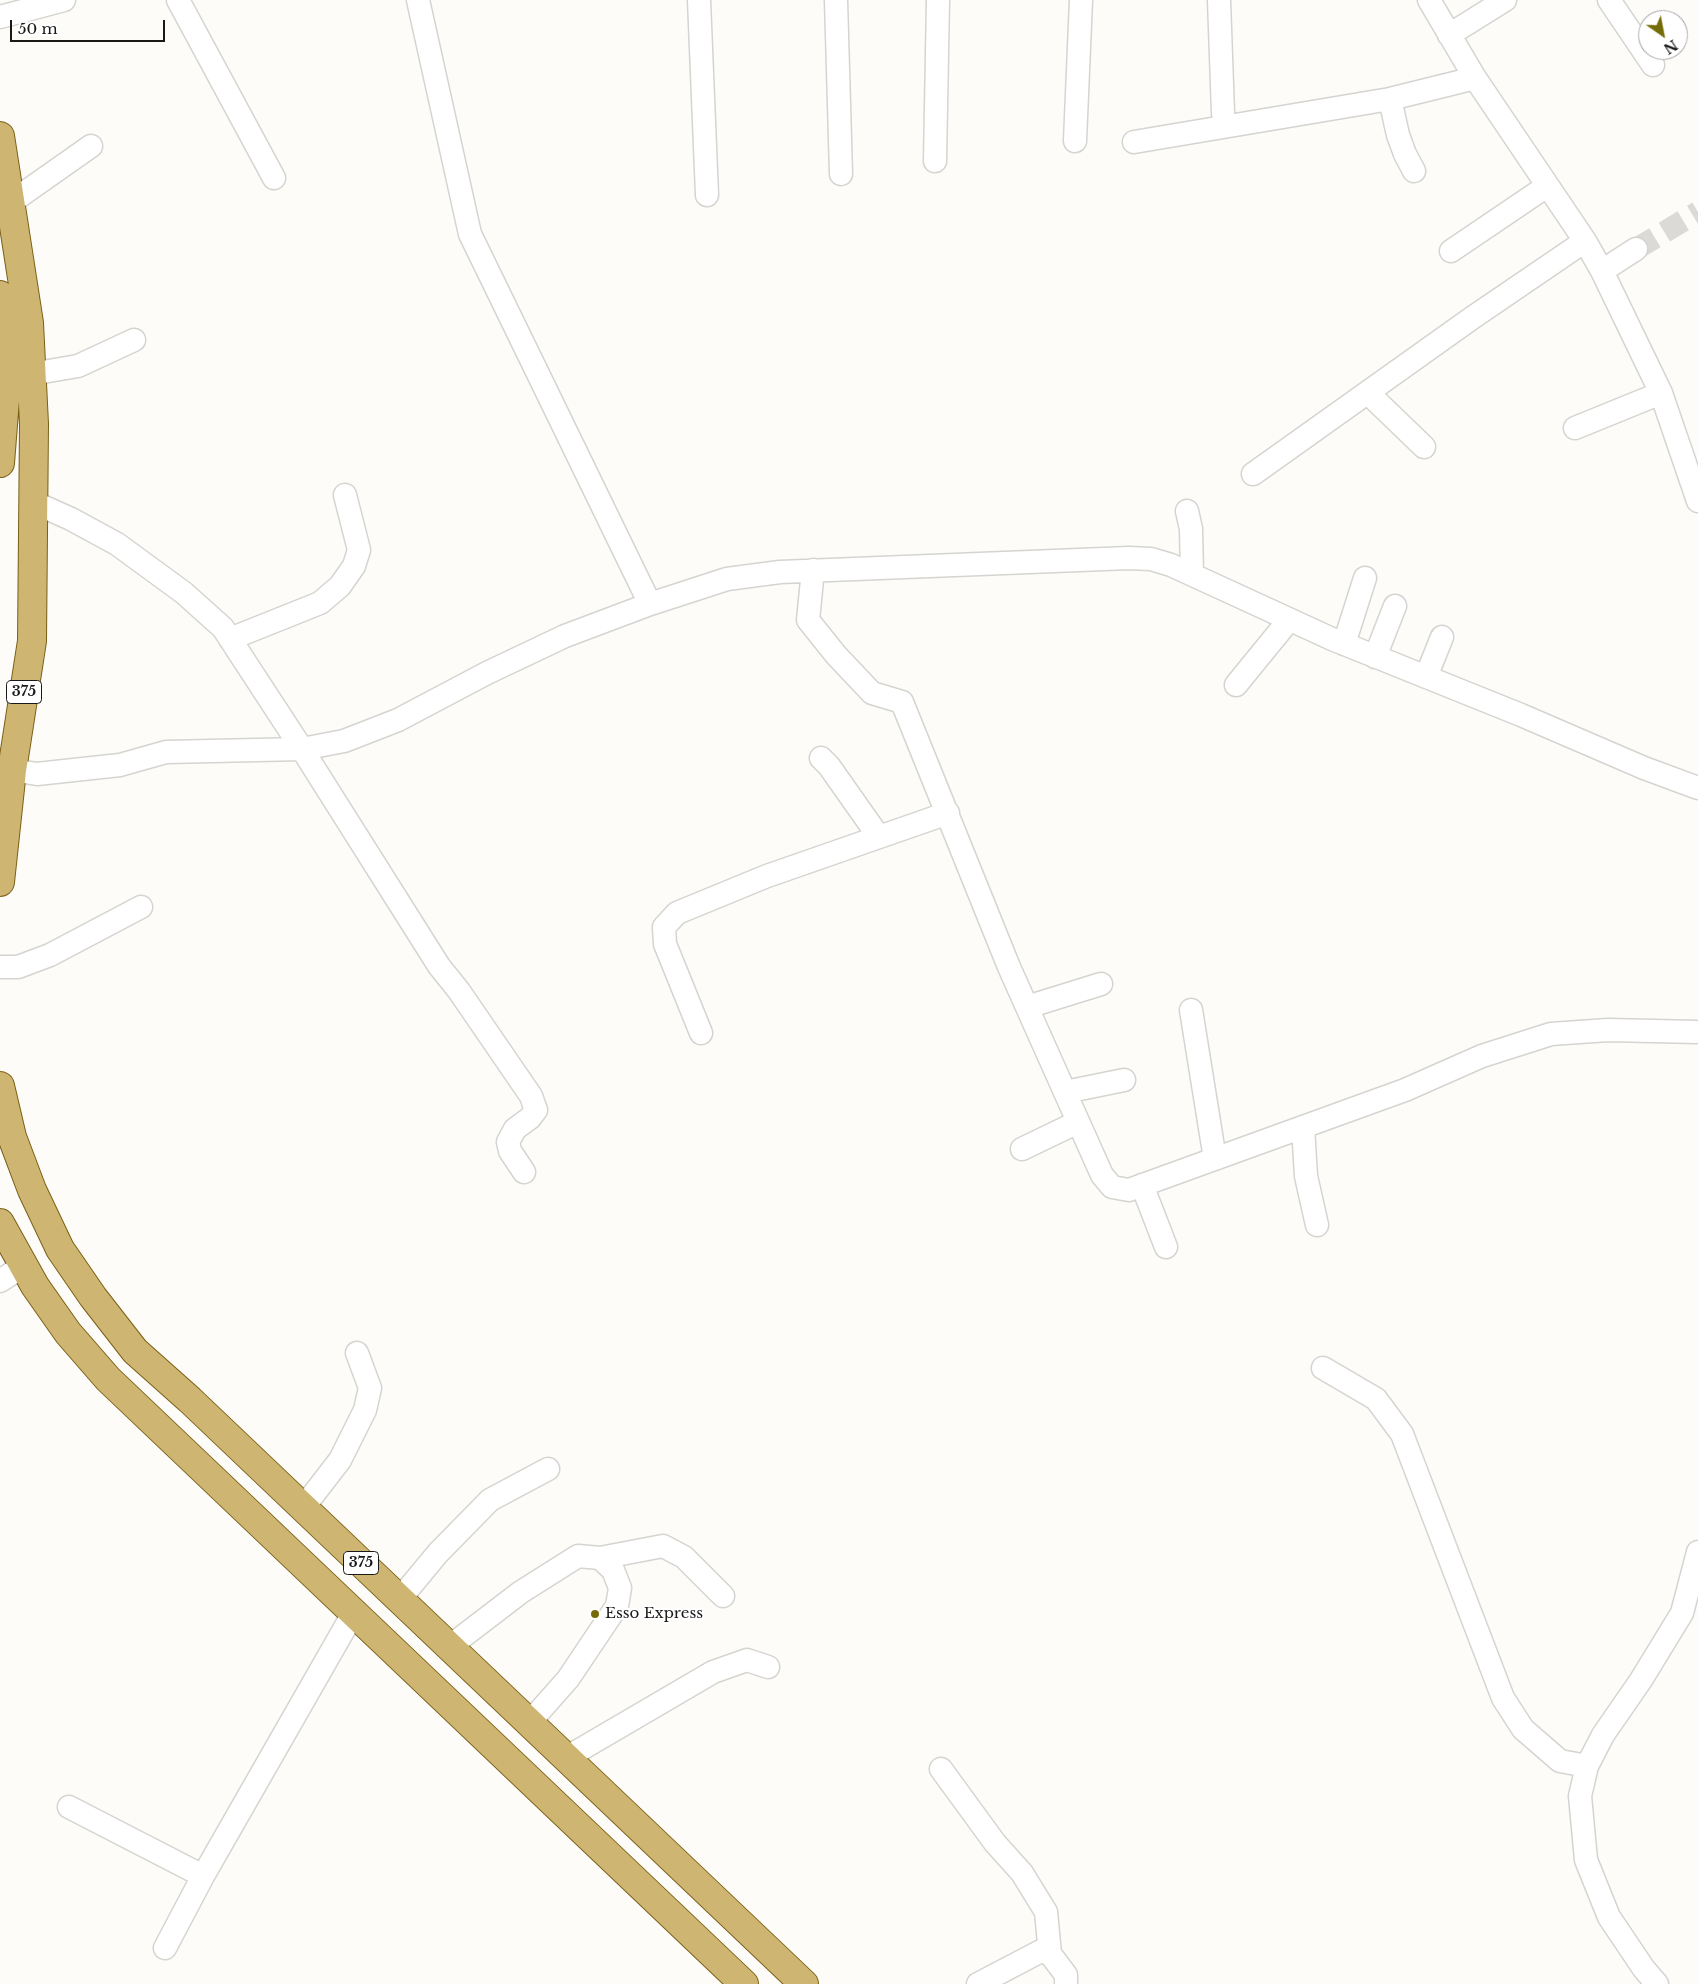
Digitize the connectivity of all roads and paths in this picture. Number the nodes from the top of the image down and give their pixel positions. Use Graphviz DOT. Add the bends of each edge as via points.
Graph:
graph roads {
  1 [pos="64,0"];
  2 [pos="178,0"];
  3 [pos="418,0"];
  4 [pos="699,0"];
  5 [pos="836,0"];
  6 [pos="938,0"];
  7 [pos="1081,0"];
  8 [pos="1219,0"];
  9 [pos="1410,0"];
  10 [pos="1429,0"];
  11 [pos="1505,0"];
  12 [pos="1609,0"];
  13 [pos="0,17"];
  14 [pos="1449,35"];
  15 [pos="1653,65"];
  16 [pos="1475,78"];
  17 [pos="1390,99"];
  18 [pos="1223,113"];
  19 [pos="0,136"];
  20 [pos="1075,141"];
  21 [pos="1134,142"];
  22 [pos="92,146"];
  23 [pos="936,162"];
  24 [pos="1414,171"];
  25 [pos="841,174"];
  26 [pos="274,178"];
  27 [pos="1548,186"];
  28 [pos="707,195"];
  29 [pos="10,203"];
  30 [pos="1585,241"];
  31 [pos="1636,249"];
  32 [pos="1451,251"];
  33 [pos="1602,271"];
  34 [pos="0,310"];
  35 [pos="134,340"];
  36 [pos="31,374"];
  37 [pos="1368,392"];
  38 [pos="1660,394"];
  39 [pos="1575,428"];
  40 [pos="1424,447"];
  41 [pos="0,464"];
  42 [pos="1253,474"];
  43 [pos="346,494"];
  44 [pos="1698,501"];
  45 [pos="33,502"];
  46 [pos="1187,511"];
  47 [pos="813,570"];
  48 [pos="1192,574"];
  49 [pos="1365,578"];
  50 [pos="650,604"];
  51 [pos="1395,606"];
  52 [pos="1289,620"];
  53 [pos="1442,638"];
  54 [pos="230,639"];
  55 [pos="1344,644"];
  56 [pos="1375,657"];
  57 [pos="1426,677"];
  58 [pos="1236,685"];
  59 [pos="302,748"];
  60 [pos="821,758"];
  61 [pos="12,770"];
  62 [pos="1698,788"];
  63 [pos="948,813"];
  64 [pos="878,837"];
  65 [pos="0,882"];
  66 [pos="141,906"];
  67 [pos="0,967"];
  68 [pos="1101,984"];
  69 [pos="1027,1007"];
  70 [pos="1191,1010"];
  71 [pos="1698,1032"];
  72 [pos="701,1033"];
  73 [pos="1124,1080"];
  74 [pos="0,1086"];
  75 [pos="1065,1092"];
  76 [pos="1078,1122"];
  77 [pos="1303,1127"];
  78 [pos="1022,1149"];
  79 [pos="1215,1159"];
  80 [pos="524,1172"];
  81 [pos="1142,1185"];
  82 [pos="0,1223"];
  83 [pos="1317,1225"];
  84 [pos="1166,1247"];
  85 [pos="23,1266"];
  86 [pos="0,1281"];
  87 [pos="357,1353"];
  88 [pos="1323,1368"];
  89 [pos="548,1470"];
  90 [pos="303,1508"];
  91 [pos="1698,1552"];
  92 [pos="600,1558"];
  93 [pos="723,1596"];
  94 [pos="399,1600"];
  95 [pos="354,1612"];
  96 [pos="449,1647"];
  97 [pos="768,1667"];
  98 [pos="529,1723"];
  99 [pos="566,1758"];
  100 [pos="1587,1766"];
  101 [pos="941,1769"];
  102 [pos="69,1807"];
  103 [pos="203,1876"];
  104 [pos="165,1948"];
  105 [pos="1050,1954"];
  106 [pos="744,1984"];
  107 [pos="804,1984"];
  108 [pos="978,1984"];
  109 [pos="1066,1984"];
  110 [pos="1656,1984"];
  1 -- 13 [label="street"];
  2 -- 26 [label="street"];
  3 -- 50 [label="street" via="470,234"];
  4 -- 28 [label="street"];
  5 -- 25 [label="street"];
  6 -- 23 [label="street"];
  7 -- 20 [label="street"];
  8 -- 18 [label="street"];
  9 -- 10 [label="street"];
  10 -- 14 [label="street"];
  11 -- 14 [label="street"];
  12 -- 15 [label="street"];
  14 -- 16 [label="street"];
  16 -- 17 [label="street"];
  16 -- 27 [label="street"];
  17 -- 21 [label="street"];
  17 -- 24 [label="street" via="1398,135"];
  19 -- 29 [label="main road, 375"];
  22 -- 29 [label="street"];
  27 -- 30 [label="street"];
  27 -- 32 [label="street"];
  29 -- 36 [label="main road, 375" via="29,323"];
  30 -- 33 [label="street"];
  30 -- 37 [label="street"];
  31 -- 33 [label="street"];
  33 -- 38 [label="street"];
  34 -- 41 [label="main road" via="5,399"];
  35 -- 36 [label="street" via="78,366"];
  36 -- 45 [label="main road, 375"];
  37 -- 40 [label="street"];
  37 -- 42 [label="street"];
  38 -- 39 [label="street"];
  38 -- 44 [label="street"];
  43 -- 54 [label="street" via="359,550 354,566 340,586 320,603"];
  45 -- 54 [label="street" via="117,544 184,593 223,628"];
  45 -- 61 [label="main road, 375" via="32,641"];
  46 -- 48 [label="street" via="1191,529"];
  47 -- 48 [label="street" via="1129,558 1151,559"];
  47 -- 50 [label="street" via="727,579"];
  47 -- 63 [label="street" via="808,620 872,693 902,702"];
  48 -- 52 [label="street"];
  49 -- 55 [label="street"];
  50 -- 59 [label="street" via="565,636 398,720 344,741"];
  51 -- 56 [label="street"];
  52 -- 55 [label="street"];
  52 -- 58 [label="street"];
  53 -- 57 [label="street"];
  54 -- 59 [label="street"];
  55 -- 56 [label="street"];
  56 -- 57 [label="street"];
  57 -- 62 [label="street"];
  59 -- 61 [label="street" via="166,752 120,765 37,774"];
  59 -- 80 [label="street" via="439,966 532,1096 536,1110 515,1129 508,1142"];
  60 -- 64 [label="street"];
  61 -- 65 [label="main road, 375"];
  63 -- 64 [label="street"];
  63 -- 69 [label="street"];
  64 -- 72 [label="street" via="767,876 677,913 664,927 665,944"];
  66 -- 67 [label="street" via="50,955 18,967"];
  68 -- 69 [label="street"];
  69 -- 75 [label="street"];
  70 -- 79 [label="street"];
  71 -- 77 [label="street" via="1608,1030 1551,1034 1482,1056 1405,1090"];
  73 -- 75 [label="street"];
  74 -- 90 [label="main road, 375" via="12,1137 32,1190 60,1249 93,1297 135,1350"];
  75 -- 76 [label="street"];
  76 -- 78 [label="street"];
  76 -- 81 [label="street" via="1102,1175 1112,1187 1129,1190"];
  77 -- 79 [label="street"];
  77 -- 83 [label="street" via="1306,1176"];
  79 -- 81 [label="street"];
  81 -- 84 [label="street"];
  82 -- 85 [label="main road, 375"];
  85 -- 86 [label="street"];
  85 -- 95 [label="main road, 375" via="68,1333 108,1378"];
  87 -- 90 [label="street" via="370,1388 365,1410 340,1460"];
  88 -- 100 [label="street" via="1376,1399 1402,1434 1503,1698 1523,1729 1560,1761"];
  89 -- 94 [label="street" via="490,1500"];
  90 -- 94 [label="main road, 375"];
  91 -- 100 [label="street" via="1682,1613 1603,1735"];
  92 -- 93 [label="street" via="663,1546 684,1557"];
  92 -- 96 [label="street" via="578,1556 521,1592"];
  92 -- 98 [label="street" via="614,1570 620,1588 617,1606 568,1679"];
  94 -- 96 [label="main road, 375"];
  95 -- 103 [label="street"];
  95 -- 106 [label="main road, 375"];
  96 -- 98 [label="main road, 375"];
  97 -- 99 [label="street" via="747,1660 713,1672"];
  98 -- 99 [label="main road, 375"];
  99 -- 107 [label="main road, 375"];
  100 -- 110 [label="street" via="1580,1796 1586,1860 1610,1917"];
  101 -- 105 [label="street" via="1022,1873 1046,1912"];
  102 -- 103 [label="street"];
  103 -- 104 [label="street"];
  105 -- 108 [label="street" via="1040,1951"];
  105 -- 109 [label="street" via="1066,1975"];
}
